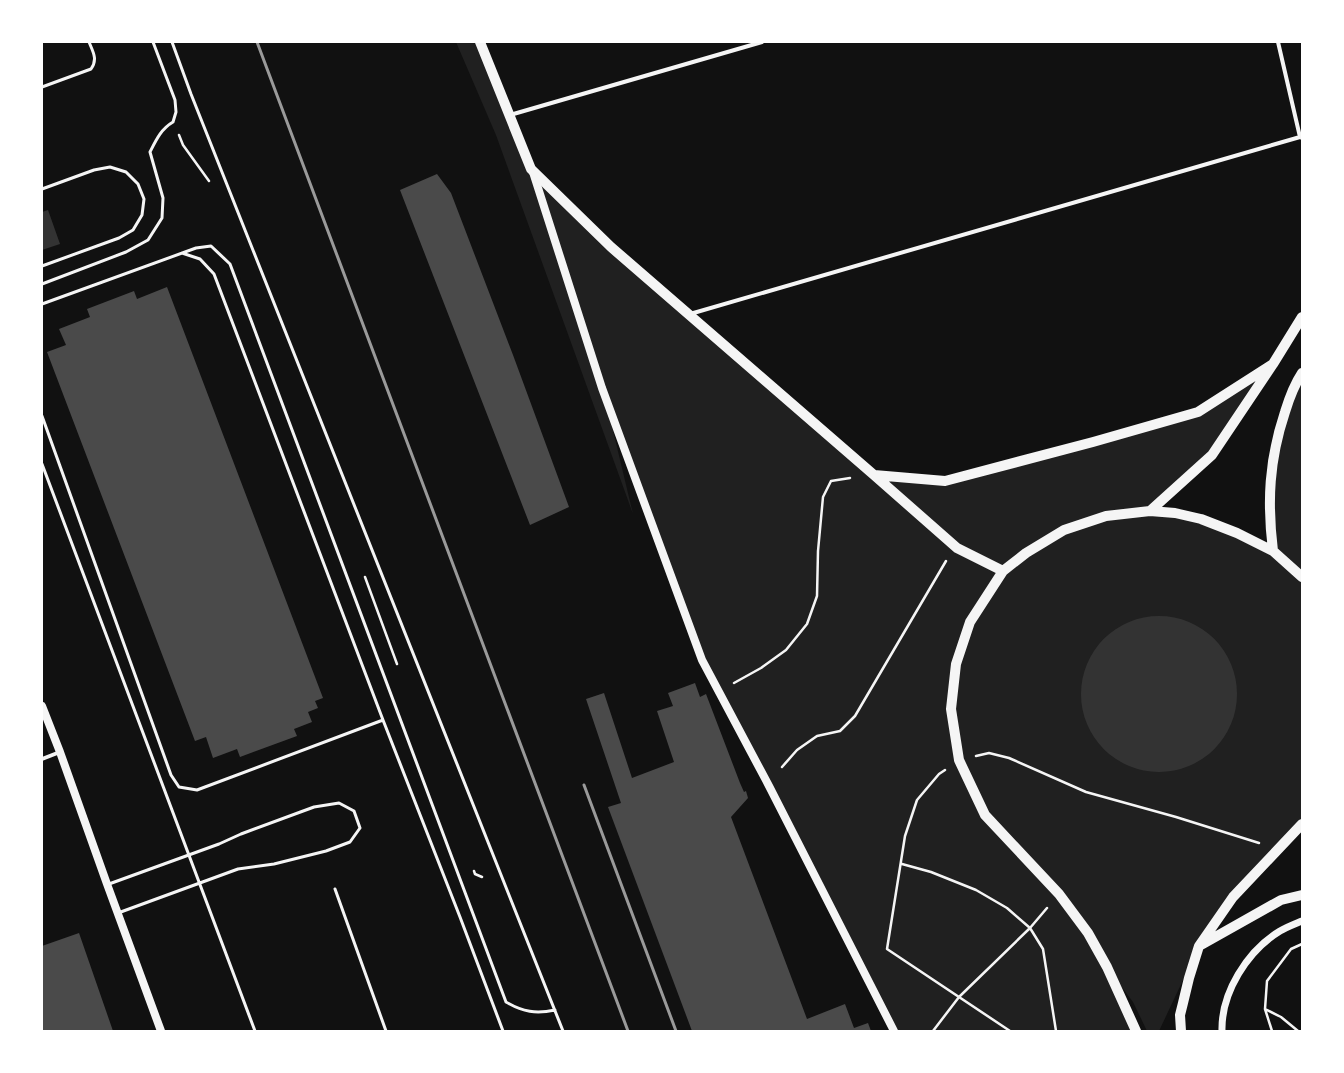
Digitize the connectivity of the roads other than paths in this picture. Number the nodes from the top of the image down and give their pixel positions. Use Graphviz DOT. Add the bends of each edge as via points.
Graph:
graph roads {
  1 [pos="89,42"];
  2 [pos="153,42"];
  3 [pos="172,42"];
  4 [pos="480,42"];
  5 [pos="762,42"];
  6 [pos="1278,42"];
  7 [pos="42,87"];
  8 [pos="510,116"];
  9 [pos="1301,137"];
  10 [pos="531,168"];
  11 [pos="42,189"];
  12 [pos="182,253"];
  13 [pos="42,266"];
  14 [pos="42,284"];
  15 [pos="42,304"];
  16 [pos="687,314"];
  17 [pos="1302,317"];
  18 [pos="1273,364"];
  19 [pos="1302,373"];
  20 [pos="42,416"];
  21 [pos="42,464"];
  22 [pos="874,475"];
  23 [pos="1150,511"];
  24 [pos="1273,551"];
  25 [pos="1004,571"];
  26 [pos="1302,577"];
  27 [pos="42,706"];
  28 [pos="383,720"];
  29 [pos="60,752"];
  30 [pos="42,759"];
  31 [pos="1302,824"];
  32 [pos="107,884"];
  33 [pos="335,889"];
  34 [pos="1302,894"];
  35 [pos="118,913"];
  36 [pos="1302,921"];
  37 [pos="1199,946"];
  38 [pos="555,1010"];
  39 [pos="161,1031"];
  40 [pos="255,1031"];
  41 [pos="386,1031"];
  42 [pos="503,1031"];
  43 [pos="563,1031"];
  44 [pos="894,1031"];
  45 [pos="1136,1031"];
  46 [pos="1181,1031"];
  47 [pos="1222,1031"];
  1 -- 7 [label="lane" via="95,57 91,69"];
  2 -- 14 [label="lane" via="175,100 176,112 174,122 161,132 150,152 163,198 162,218 148,240 126,252"];
  3 -- 38 [label="lane"];
  4 -- 8 [label="main road"];
  5 -- 8 [label="street"];
  6 -- 9 [label="street"];
  8 -- 10 [label="main road"];
  9 -- 16 [label="street"];
  10 -- 16 [label="main road" via="610,247"];
  10 -- 44 [label="main road" via="602,388 702,660"];
  11 -- 13 [label="lane" via="94,170 110,167 126,172 138,184 144,199 142,215 133,230 119,238"];
  12 -- 15 [label="lane"];
  12 -- 28 [label="lane" via="200,258 214,274"];
  12 -- 38 [label="lane" via="211,246 230,264 506,1002 518,1009 542,1012"];
  16 -- 22 [label="main road"];
  17 -- 18 [label="main road"];
  18 -- 22 [label="main road" via="1198,412 1093,442 945,481"];
  18 -- 23 [label="main road" via="1212,455"];
  19 -- 24 [label="main road" via="1286,408 1272,461 1269,497"];
  20 -- 28 [label="lane" via="171,775 179,787 197,790"];
  21 -- 40 [label="lane"];
  22 -- 25 [label="main road" via="957,548"];
  23 -- 24 [label="main road" via="1201,519"];
  23 -- 25 [label="main road" via="1106,516 1064,530 1026,553"];
  24 -- 26 [label="main road"];
  25 -- 45 [label="main road" via="970,622 956,664 951,709 959,760 985,815 1058,894 1088,933"];
  27 -- 29 [label="main road"];
  28 -- 42 [label="lane"];
  29 -- 30 [label="street"];
  29 -- 32 [label="main road"];
  31 -- 37 [label="main road" via="1233,897"];
  32 -- 35 [label="main road"];
  32 -- 35 [label="lane" via="314,807 339,803 354,811 360,828 350,842 296,860 238,869"];
  33 -- 41 [label="lane"];
  34 -- 37 [label="main road" via="1281,900"];
  35 -- 39 [label="main road"];
  36 -- 47 [label="street" via="1280,931 1253,953 1232,984 1222,1018"];
  37 -- 46 [label="main road" via="1180,1015"];
  38 -- 43 [label="lane"];
}
